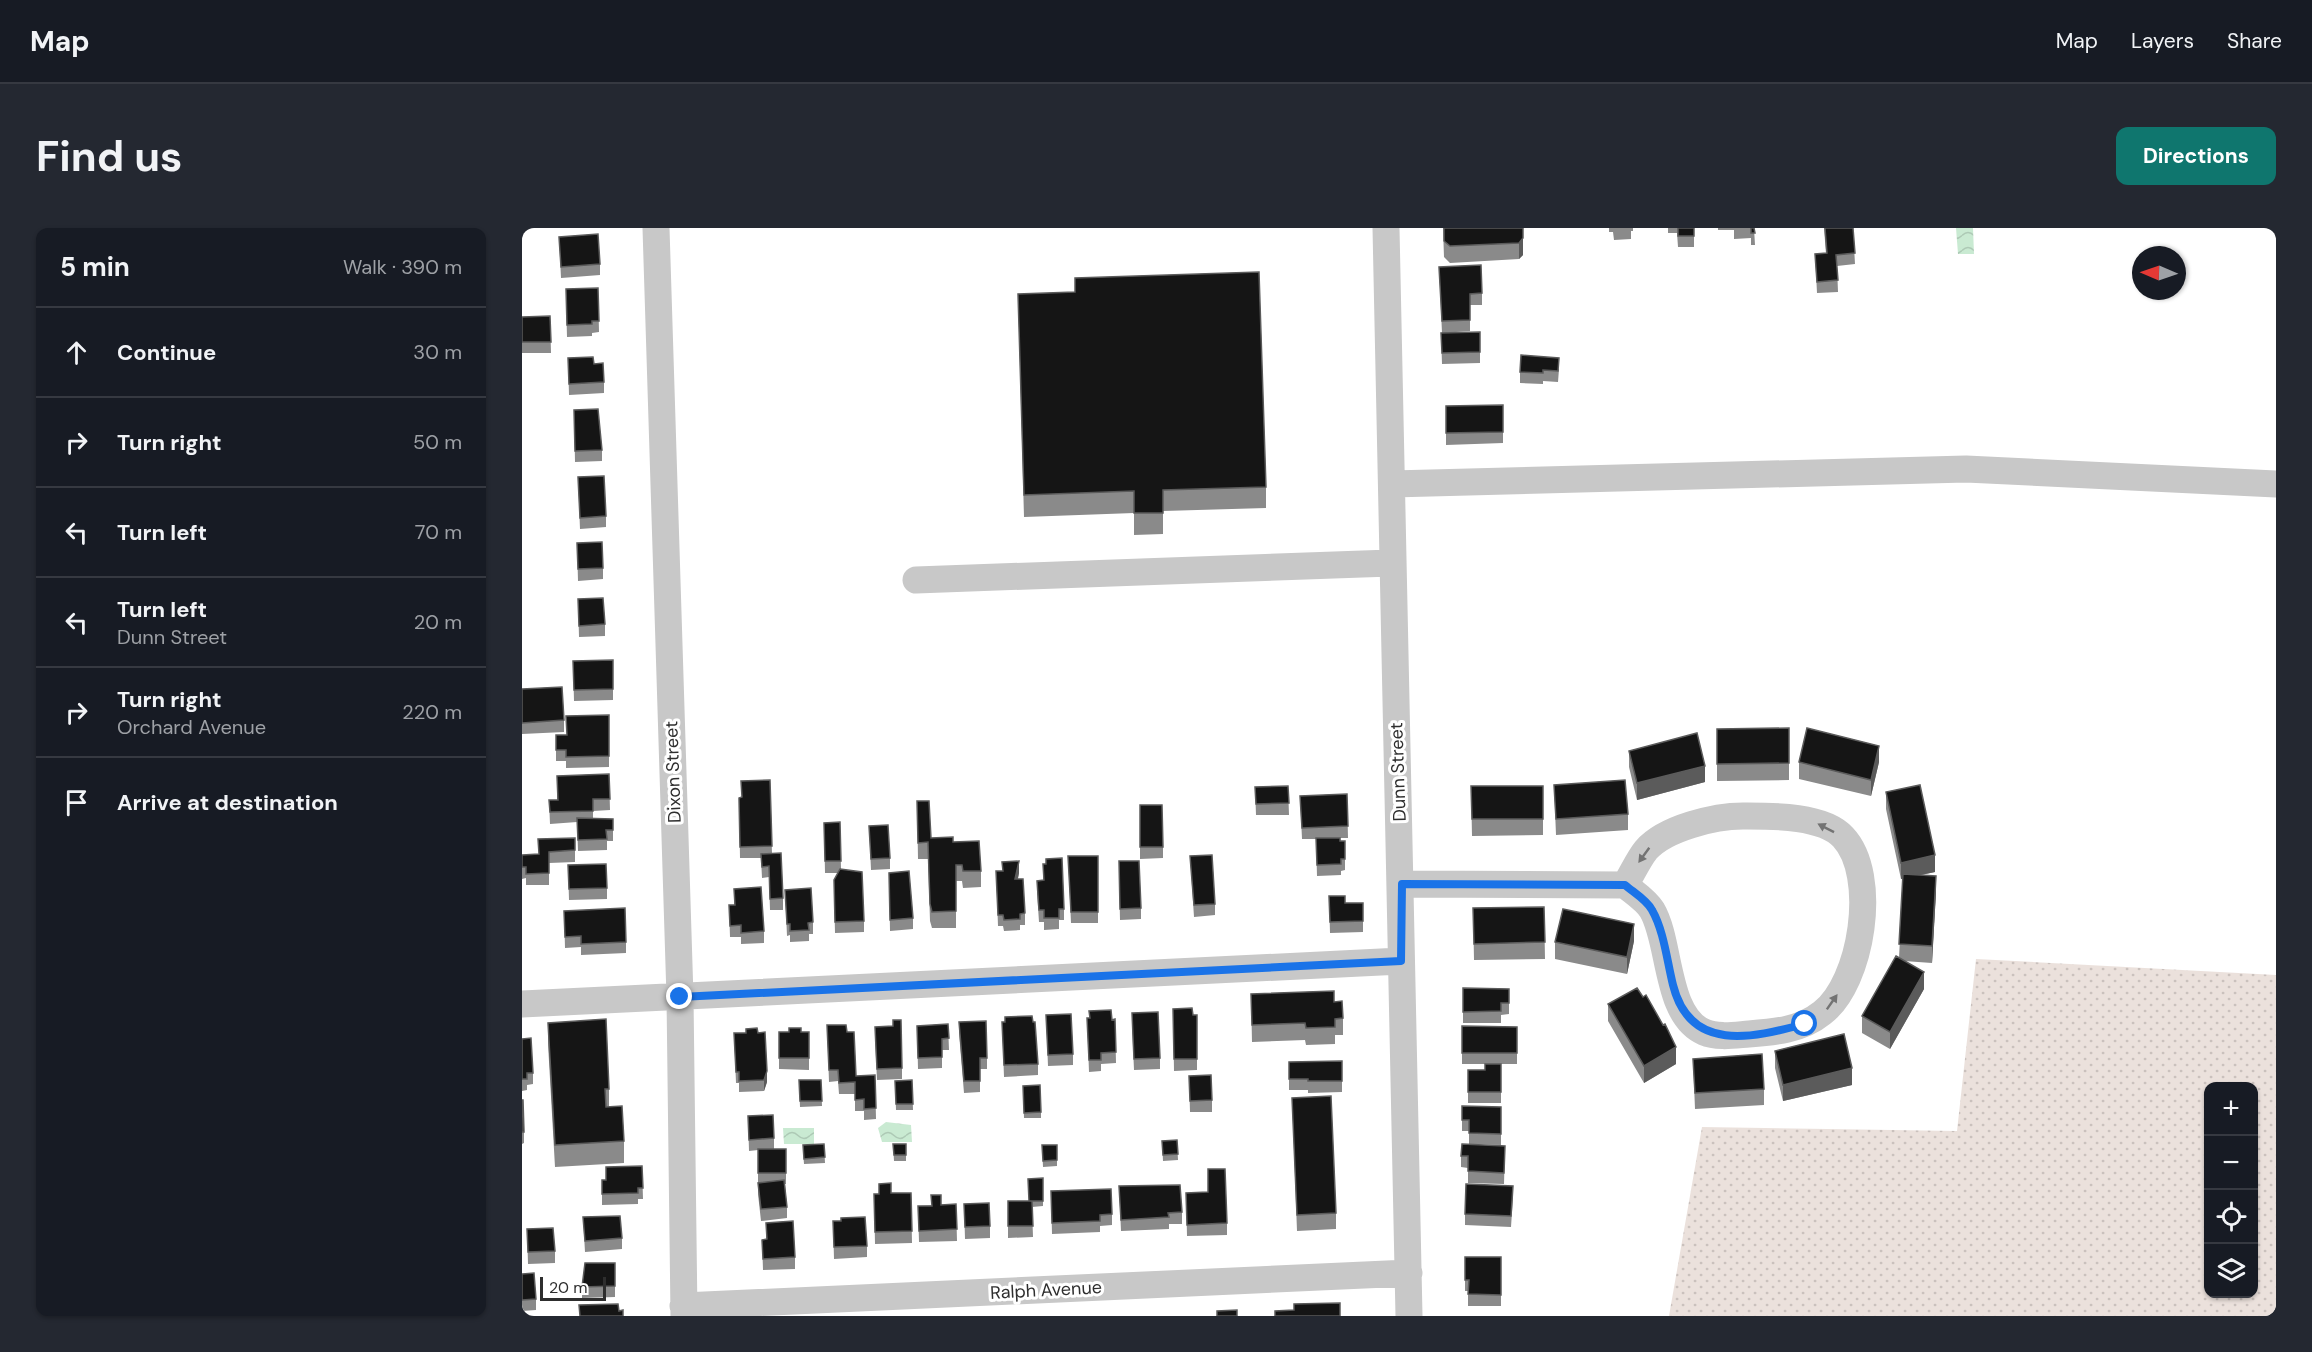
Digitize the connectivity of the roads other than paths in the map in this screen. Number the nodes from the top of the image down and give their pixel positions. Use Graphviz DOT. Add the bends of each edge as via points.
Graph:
graph roads {
  1 [pos="656,228"];
  2 [pos="1386,228"];
  3 [pos="1392,484"];
  4 [pos="2276,484"];
  5 [pos="1391,563"];
  6 [pos="916,580"];
  7 [pos="1402,884"];
  8 [pos="1625,885"];
  9 [pos="1401,961"];
  10 [pos="680,997"];
  11 [pos="522,1004"];
  12 [pos="1409,1274"];
  13 [pos="684,1311"];
  14 [pos="1409,1316"];
  1 -- 10 [label="street, Dixon Street"];
  2 -- 3 [label="street, Dunn Street"];
  3 -- 4 [label="street" via="1966,469"];
  3 -- 5 [label="street, Dunn Street"];
  5 -- 6 [label="street"];
  5 -- 7 [label="street, Dunn Street"];
  7 -- 8 [label="street"];
  7 -- 9 [label="street, Dunn Street"];
  8 -- 8 [label="street, one-way" via="1652,909 1673,987 1687,1017 1704,1032 1774,1032 1805,1024 1824,1012 1844,984 1858,948 1863,894 1856,861 1843,836 1816,822 1775,816 1725,816 1681,827 1647,848"];
  9 -- 10 [label="street"];
  9 -- 12 [label="street, Dunn Street"];
  10 -- 11 [label="street"];
  10 -- 13 [label="street, Dixon Street"];
  12 -- 13 [label="street, Ralph Avenue"];
  12 -- 14 [label="street, Dunn Street"];
}
